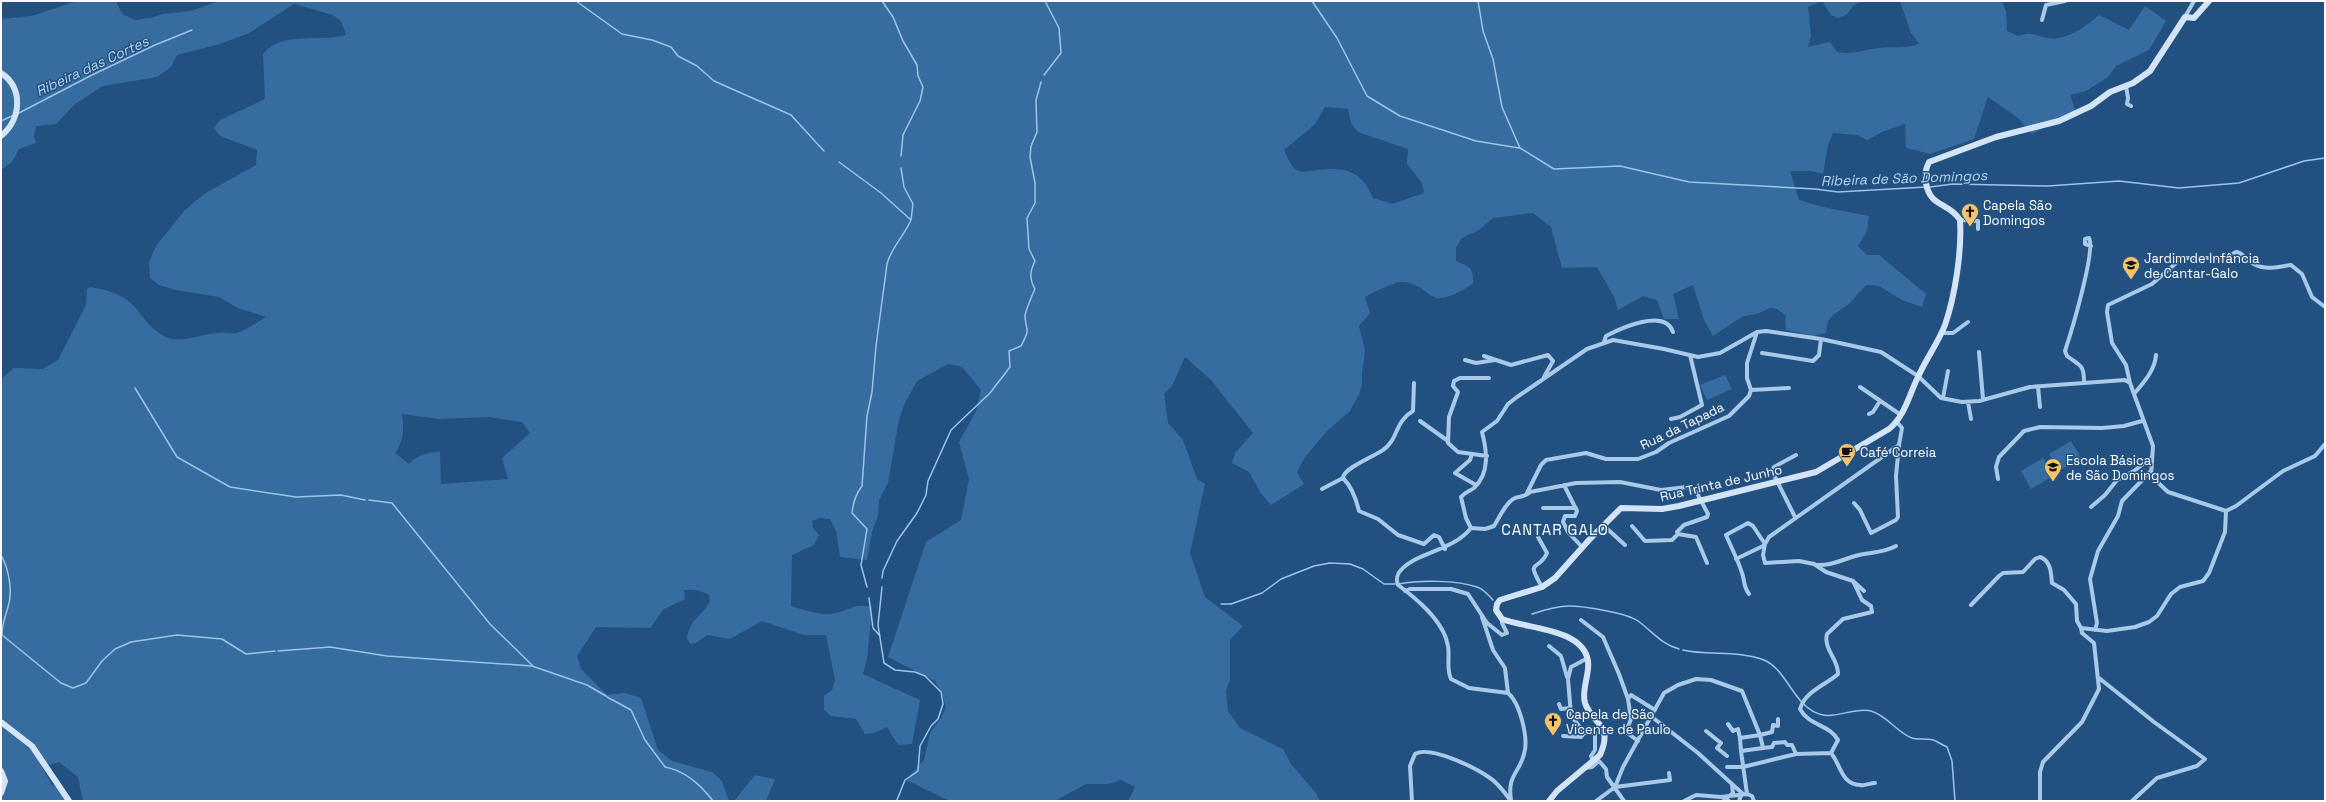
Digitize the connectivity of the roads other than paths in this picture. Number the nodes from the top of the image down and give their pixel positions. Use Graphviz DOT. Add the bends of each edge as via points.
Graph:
graph roads {
  1 [pos="2065,1"];
  2 [pos="2194,1"];
  3 [pos="2209,1"];
  4 [pos="2185,17"];
  5 [pos="2042,20"];
  6 [pos="1,73"];
  7 [pos="2126,86"];
  8 [pos="2131,106"];
  9 [pos="1,136"];
  10 [pos="1960,220"];
  11 [pos="1978,229"];
  12 [pos="2091,246"];
  13 [pos="2325,307"];
  14 [pos="1968,322"];
  15 [pos="1673,332"];
  16 [pos="1757,332"];
  17 [pos="1941,333"];
  18 [pos="1821,339"];
  19 [pos="1604,342"];
  20 [pos="1979,352"];
  21 [pos="1762,353"];
  22 [pos="1690,355"];
  23 [pos="2156,355"];
  24 [pos="1484,356"];
  25 [pos="1465,360"];
  26 [pos="1495,360"];
  27 [pos="1948,371"];
  28 [pos="1918,376"];
  29 [pos="1489,378"];
  30 [pos="1543,379"];
  31 [pos="2084,382"];
  32 [pos="1414,383"];
  33 [pos="2130,383"];
  34 [pos="1860,387"];
  35 [pos="2038,387"];
  36 [pos="1789,388"];
  37 [pos="1751,390"];
  38 [pos="2134,394"];
  39 [pos="1943,398"];
  40 [pos="1983,400"];
  41 [pos="1880,401"];
  42 [pos="1968,402"];
  43 [pos="2040,407"];
  44 [pos="1869,414"];
  45 [pos="1901,415"];
  46 [pos="1671,419"];
  47 [pos="1971,419"];
  48 [pos="1420,421"];
  49 [pos="2142,421"];
  50 [pos="1897,422"];
  51 [pos="1448,441"];
  52 [pos="1899,444"];
  53 [pos="2325,444"];
  54 [pos="1472,454"];
  55 [pos="1796,455"];
  56 [pos="1487,456"];
  57 [pos="2152,458"];
  58 [pos="2151,471"];
  59 [pos="1343,478"];
  60 [pos="1998,479"];
  61 [pos="1776,482"];
  62 [pos="1476,485"];
  63 [pos="1564,485"];
  64 [pos="1322,489"];
  65 [pos="1526,496"];
  66 [pos="1700,501"];
  67 [pos="1854,503"];
  68 [pos="2091,507"];
  69 [pos="1543,508"];
  70 [pos="1576,508"];
  71 [pos="2226,511"];
  72 [pos="1794,517"];
  73 [pos="1603,525"];
  74 [pos="1632,526"];
  75 [pos="1471,528"];
  76 [pos="1678,534"];
  77 [pos="1538,537"];
  78 [pos="1765,544"];
  79 [pos="1625,545"];
  80 [pos="1896,546"];
  81 [pos="1582,547"];
  82 [pos="1445,549"];
  83 [pos="1736,559"];
  84 [pos="1708,562"];
  85 [pos="1815,565"];
  86 [pos="1853,581"];
  87 [pos="1542,587"];
  88 [pos="1405,591"];
  89 [pos="1864,591"];
  90 [pos="1749,594"];
  91 [pos="1971,605"];
  92 [pos="1481,614"];
  93 [pos="1502,619"];
  94 [pos="1581,620"];
  95 [pos="2081,628"];
  96 [pos="2095,630"];
  97 [pos="1549,646"];
  98 [pos="1588,658"];
  99 [pos="2099,678"];
  100 [pos="1568,679"];
  101 [pos="1508,693"];
  102 [pos="1628,699"];
  103 [pos="1559,704"];
  104 [pos="1570,708"];
  105 [pos="1655,710"];
  106 [pos="1652,717"];
  107 [pos="1778,720"];
  108 [pos="1,722"];
  109 [pos="1728,724"];
  110 [pos="1706,731"];
  111 [pos="1584,733"];
  112 [pos="1760,735"];
  113 [pos="1564,736"];
  114 [pos="1740,738"];
  115 [pos="1638,741"];
  116 [pos="1763,748"];
  117 [pos="1741,751"];
  118 [pos="1831,753"];
  119 [pos="1796,754"];
  120 [pos="1727,756"];
  121 [pos="1593,761"];
  122 [pos="1585,768"];
  123 [pos="1727,768"];
  124 [pos="1743,768"];
  125 [pos="1,771"];
  126 [pos="1669,773"];
  127 [pos="1876,783"];
  128 [pos="1732,786"];
  129 [pos="1615,787"];
  130 [pos="1,793"];
  131 [pos="1744,795"];
  132 [pos="1729,799"];
  133 [pos="69,801"];
  134 [pos="1412,801"];
  135 [pos="1511,801"];
  136 [pos="1549,801"];
  137 [pos="1596,801"];
  138 [pos="1624,801"];
  139 [pos="1684,801"];
  140 [pos="1739,801"];
  141 [pos="1754,801"];
  142 [pos="2040,801"];
  143 [pos="2132,801"];
  1 -- 5 [label="street" via="2046,5"];
  2 -- 4 [label="street"];
  3 -- 4 [label="street" via="2202,12 2194,18"];
  4 -- 7 [label="street" via="2150,70"];
  6 -- 9 [label="street" via="16,94 17,111 12,125"];
  7 -- 8 [label="street" via="2127,104"];
  7 -- 10 [label="street" via="2110,92 2091,106 2059,121 1978,143 1929,162 1925,174 1929,195"];
  10 -- 11 [label="street" via="1978,221"];
  10 -- 17 [label="street, Rua Trinta de Junho" via="1958,253 1949,310"];
  12 -- 31 [label="street" via="2066,351 2067,356 2081,365"];
  13 -- 33 [label="street" via="2312,297 2302,274 2291,265 2266,269 2252,263 2242,253 2236,252 2225,258 2182,258 2152,284 2108,305 2112,343 2126,365"];
  14 -- 17 [label="street" via="1953,333"];
  15 -- 19 [label="street" via="1666,321 1647,321 1614,332 1606,336"];
  16 -- 18 [label="street"];
  16 -- 22 [label="street" via="1720,353 1704,357"];
  16 -- 37 [label="street" via="1747,364 1747,378"];
  17 -- 28 [label="street, Rua Trinta de Junho"];
  18 -- 21 [label="street" via="1819,355 1814,361"];
  18 -- 28 [label="street" via="1881,352"];
  19 -- 22 [label="street" via="1613,340"];
  19 -- 30 [label="street" via="1587,349"];
  20 -- 40 [label="street"];
  22 -- 46 [label="street" via="1702,405"];
  23 -- 38 [label="street" via="2146,380"];
  24 -- 26 [label="street"];
  25 -- 26 [label="street" via="1476,363"];
  26 -- 30 [label="street" via="1511,365 1548,355 1553,361"];
  27 -- 39 [label="street"];
  28 -- 39 [label="street"];
  28 -- 45 [label="street, Rua Trinta de Junho"];
  29 -- 51 [label="street" via="1460,378 1454,381 1453,386 1458,392 1449,417"];
  30 -- 56 [label="street" via="1508,404 1497,420 1484,429 1482,432"];
  31 -- 33 [label="street" via="2125,380"];
  31 -- 35 [label="street"];
  32 -- 59 [label="street" via="1413,411 1403,416 1391,443 1346,470"];
  33 -- 38 [label="street"];
  34 -- 41 [label="street"];
  35 -- 40 [label="street"];
  35 -- 43 [label="street"];
  36 -- 37 [label="street"];
  37 -- 65 [label="street, Rua da Tapada" via="1749,396 1729,416 1638,459 1606,459 1586,453 1546,460"];
  38 -- 49 [label="street"];
  39 -- 42 [label="street"];
  40 -- 42 [label="street"];
  41 -- 44 [label="street"];
  41 -- 45 [label="street"];
  42 -- 47 [label="street"];
  45 -- 50 [label="street, Rua Trinta de Junho"];
  48 -- 51 [label="street"];
  49 -- 57 [label="street" via="2153,446"];
  49 -- 60 [label="street" via="2102,428 2046,427 2024,431 1999,457 1996,467"];
  50 -- 52 [label="street" via="1902,428"];
  50 -- 61 [label="street, Rua Trinta de Junho" via="1816,472"];
  51 -- 54 [label="street" via="1458,452"];
  52 -- 67 [label="street" via="1896,520 1871,533"];
  52 -- 72 [label="street"];
  53 -- 71 [label="street" via="2315,456 2283,471"];
  54 -- 56 [label="street"];
  54 -- 62 [label="street" via="1470,460 1456,473"];
  55 -- 61 [label="street" via="1774,467 1772,471"];
  56 -- 62 [label="street"];
  57 -- 58 [label="street"];
  57 -- 68 [label="street" via="2117,480"];
  58 -- 71 [label="street" via="2151,476 2168,492"];
  58 -- 96 [label="street" via="2122,501 2118,516 2098,551 2090,579 2097,623"];
  59 -- 64 [label="street"];
  59 -- 82 [label="street" via="1355,495 1359,511 1378,519 1405,538 1424,544 1434,535 1439,537"];
  61 -- 66 [label="street, Rua Trinta de Junho"];
  61 -- 72 [label="street"];
  62 -- 75 [label="street" via="1461,497"];
  63 -- 65 [label="street" via="1530,492"];
  63 -- 66 [label="street" via="1620,482 1661,490 1687,486 1692,488"];
  63 -- 70 [label="street"];
  65 -- 75 [label="street" via="1515,498 1494,526 1485,529"];
  66 -- 73 [label="street, Rua Trinta de Junho" via="1662,509 1621,508"];
  66 -- 76 [label="street" via="1708,512 1707,517 1684,525 1678,529"];
  69 -- 70 [label="street"];
  70 -- 81 [label="street" via="1575,516 1566,516 1563,522 1568,532"];
  71 -- 96 [label="street" via="2225,532 2209,573 2202,581 2180,587 2171,594 2157,616 2149,622 2120,630"];
  72 -- 78 [label="street" via="1769,537"];
  73 -- 79 [label="street"];
  73 -- 81 [label="street, Rua Trinta de Junho"];
  74 -- 76 [label="street" via="1645,541 1672,540"];
  75 -- 82 [label="street"];
  76 -- 84 [label="street" via="1696,537"];
  77 -- 87 [label="street" via="1547,553 1532,570"];
  78 -- 83 [label="street"];
  78 -- 83 [label="street" via="1748,523 1726,535"];
  78 -- 85 [label="street" via="1765,562 1799,561"];
  80 -- 85 [label="street" via="1887,551 1860,555 1828,565"];
  81 -- 87 [label="street, Rua Trinta de Junho" via="1555,578"];
  82 -- 88 [label="street" via="1421,558 1401,570 1397,581"];
  83 -- 90 [label="street"];
  85 -- 86 [label="street" via="1826,572"];
  86 -- 89 [label="street"];
  86 -- 118 [label="street" via="1864,604 1871,606 1873,611 1843,619 1827,634 1827,644 1837,665 1838,674 1819,685 1800,709 1807,719 1830,730 1838,740"];
  87 -- 93 [label="street, Rua Trinta de Junho" via="1506,597 1497,604 1496,610"];
  88 -- 92 [label="street" via="1461,591 1468,594"];
  88 -- 101 [label="street" via="1439,624 1448,646 1451,679 1469,688"];
  91 -- 95 [label="street" via="2003,573 2023,572 2040,557 2045,560 2051,571 2052,583 2064,590 2076,604 2077,621"];
  92 -- 93 [label="street" via="1502,635 1507,633"];
  92 -- 101 [label="street" via="1493,650 1505,668"];
  93 -- 98 [label="street" via="1567,636 1582,646"];
  94 -- 102 [label="street" via="1603,637"];
  95 -- 96 [label="street"];
  95 -- 99 [label="street" via="2082,633 2094,643"];
  97 -- 100 [label="street" via="1561,656"];
  98 -- 100 [label="street" via="1571,667"];
  98 -- 121 [label="street" via="1585,703 1604,731 1602,750"];
  99 -- 142 [label="street" via="2096,696 2082,722 2043,762 2040,772"];
  99 -- 143 [label="street" via="2205,759 2197,766 2157,778"];
  100 -- 104 [label="street"];
  101 -- 135 [label="street" via="1519,708 1525,750 1511,781"];
  102 -- 105 [label="street" via="1632,696"];
  102 -- 115 [label="street" via="1631,720 1626,732"];
  103 -- 104 [label="street" via="1562,709"];
  104 -- 111 [label="street" via="1575,722"];
  105 -- 106 [label="street"];
  105 -- 112 [label="street" via="1664,694 1678,685 1696,680 1711,680 1742,691"];
  106 -- 115 [label="street"];
  106 -- 128 [label="street" via="1698,753"];
  107 -- 112 [label="street" via="1778,726 1773,725 1772,732"];
  108 -- 133 [label="street" via="32,746"];
  109 -- 114 [label="street" via="1733,731 1738,729"];
  110 -- 120 [label="street" via="1721,743 1718,748"];
  111 -- 113 [label="street" via="1581,737"];
  111 -- 121 [label="street" via="1595,733 1596,736 1596,750 1591,756"];
  112 -- 114 [label="street"];
  112 -- 116 [label="street"];
  114 -- 117 [label="street"];
  115 -- 129 [label="street"];
  116 -- 117 [label="street"];
  116 -- 119 [label="street" via="1772,747 1774,743 1786,742 1787,745 1792,745"];
  117 -- 124 [label="street"];
  118 -- 119 [label="street"];
  118 -- 127 [label="street" via="1843,777 1848,781 1860,786"];
  119 -- 124 [label="street"];
  121 -- 122 [label="street"];
  122 -- 129 [label="street" via="1592,768 1599,761 1606,768 1607,777"];
  122 -- 136 [label="street"];
  123 -- 124 [label="street"];
  124 -- 131 [label="street"];
  125 -- 130 [label="street" via="4,781"];
  126 -- 129 [label="street" via="1670,780"];
  128 -- 131 [label="street"];
  128 -- 132 [label="street"];
  129 -- 137 [label="street"];
  129 -- 138 [label="street"];
  131 -- 132 [label="street"];
  131 -- 140 [label="street"];
  131 -- 141 [label="street" via="1752,796"];
  132 -- 139 [label="street" via="1696,795"];
  134 -- 135 [label="street" via="1410,766 1415,754 1429,751 1490,777"];
}
